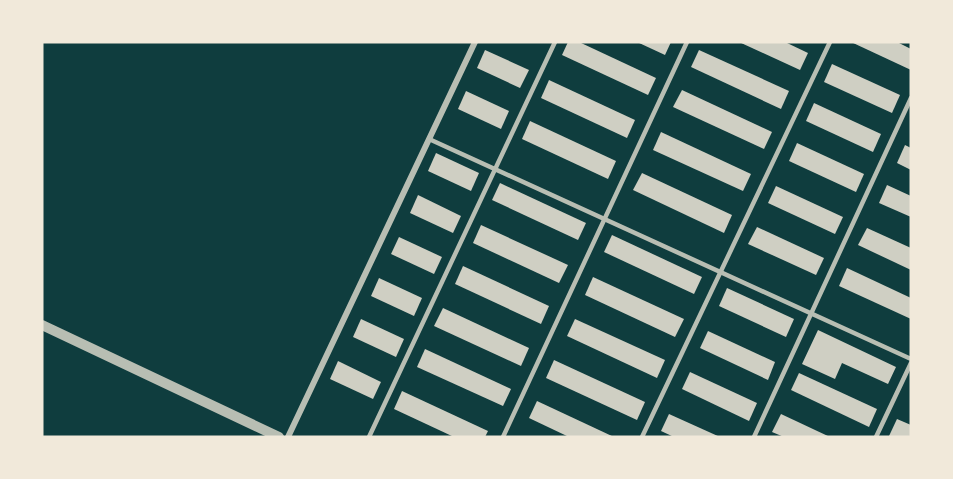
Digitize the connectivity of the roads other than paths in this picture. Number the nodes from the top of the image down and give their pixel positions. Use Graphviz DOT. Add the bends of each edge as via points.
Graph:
graph roads {
  1 [pos="475,42"];
  2 [pos="555,42"];
  3 [pos="687,42"];
  4 [pos="830,42"];
  5 [pos="911,98"];
  6 [pos="429,139"];
  7 [pos="495,169"];
  8 [pos="605,219"];
  9 [pos="720,272"];
  10 [pos="811,314"];
  11 [pos="42,325"];
  12 [pos="911,361"];
  13 [pos="279,437"];
  14 [pos="288,437"];
  15 [pos="369,437"];
  16 [pos="503,437"];
  17 [pos="642,437"];
  18 [pos="754,437"];
  19 [pos="876,437"];
  1 -- 6 [label="street"];
  2 -- 7 [label="lane"];
  3 -- 8 [label="lane"];
  4 -- 9 [label="lane"];
  5 -- 10 [label="lane"];
  6 -- 7 [label="lane"];
  6 -- 14 [label="street"];
  7 -- 8 [label="lane"];
  7 -- 15 [label="lane"];
  8 -- 9 [label="lane"];
  8 -- 16 [label="lane"];
  9 -- 10 [label="lane"];
  9 -- 17 [label="lane"];
  10 -- 12 [label="lane"];
  10 -- 18 [label="lane"];
  11 -- 13 [label="street"];
  12 -- 19 [label="lane"];
}
